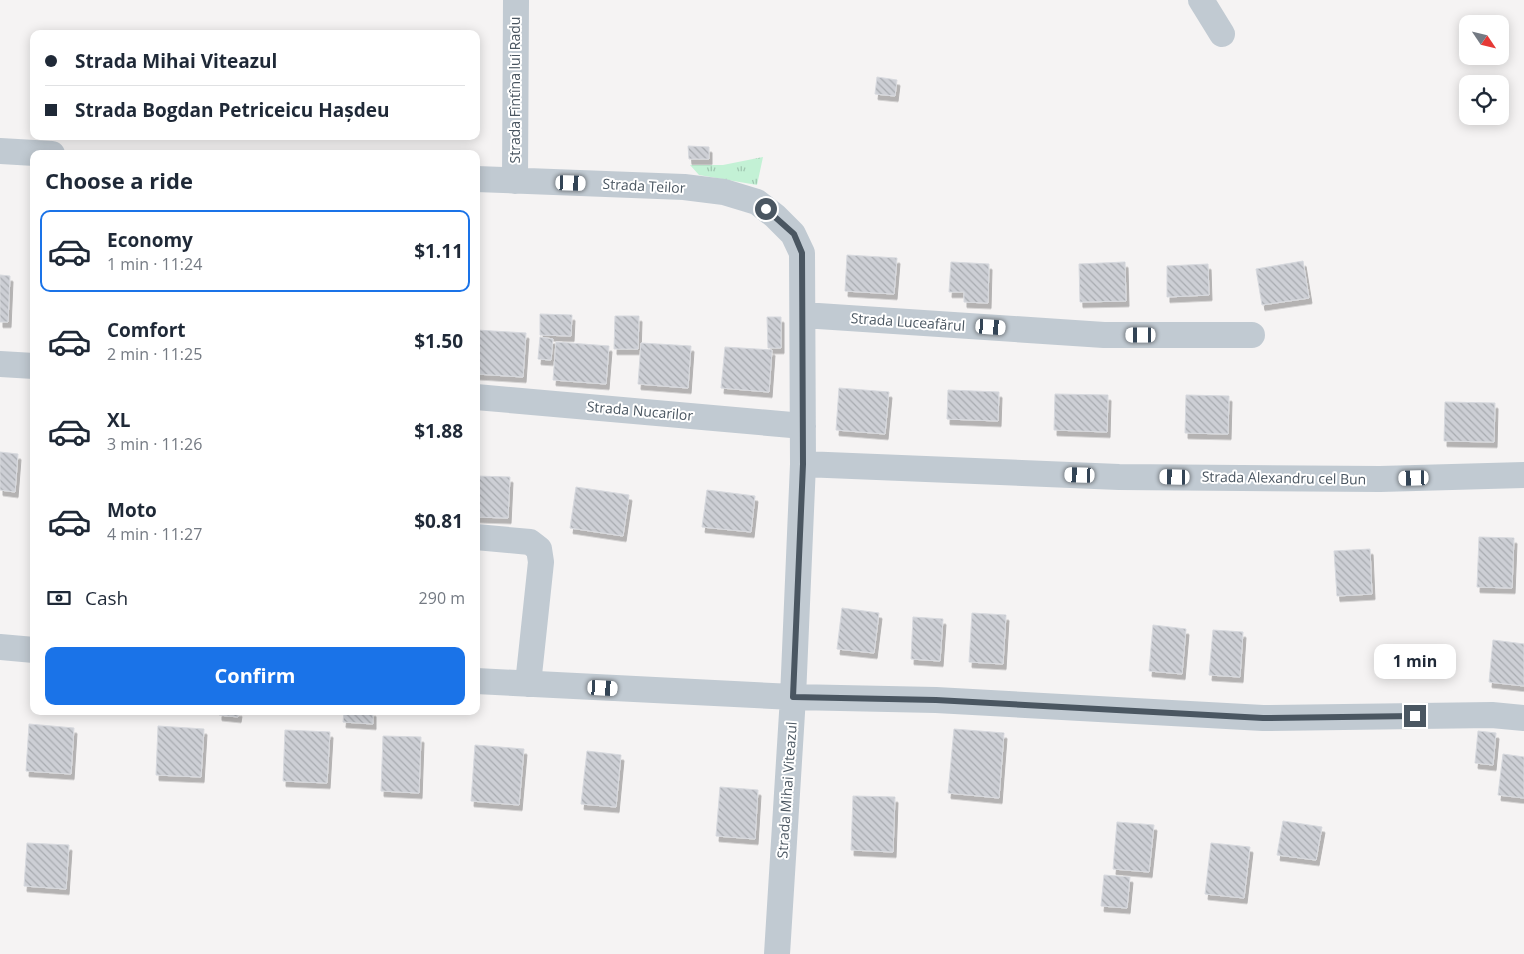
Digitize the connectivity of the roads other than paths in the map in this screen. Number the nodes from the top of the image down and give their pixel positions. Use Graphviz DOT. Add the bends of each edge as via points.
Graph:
graph roads {
  1 [pos="516,0"];
  2 [pos="1201,0"];
  3 [pos="1222,34"];
  4 [pos="0,151"];
  5 [pos="30,153"];
  6 [pos="480,179"];
  7 [pos="515,181"];
  8 [pos="775,216"];
  9 [pos="803,315"];
  10 [pos="1252,335"];
  11 [pos="0,364"];
  12 [pos="30,366"];
  13 [pos="480,397"];
  14 [pos="803,426"];
  15 [pos="803,464"];
  16 [pos="1524,475"];
  17 [pos="480,537"];
  18 [pos="0,647"];
  19 [pos="30,650"];
  20 [pos="480,681"];
  21 [pos="528,684"];
  22 [pos="793,697"];
  23 [pos="1524,718"];
  24 [pos="777,954"];
  1 -- 7 [label="street, Strada Fîntîna lui Radu"];
  2 -- 3 [label="street"];
  4 -- 5 [label="street"];
  6 -- 7 [label="street, Strada Teilor"];
  7 -- 8 [label="street, Strada Teilor" via="677,186 724,192 757,202"];
  8 -- 9 [label="street, Strada Mihai Viteazul" via="794,234 802,253"];
  9 -- 10 [label="street, Strada Luceafărul" via="1104,335"];
  9 -- 14 [label="street, Strada Mihai Viteazul"];
  11 -- 12 [label="street"];
  13 -- 14 [label="street, Strada Nucarilor"];
  14 -- 15 [label="street, Strada Mihai Viteazul"];
  15 -- 16 [label="street, Strada Alexandru cel Bun" via="1119,476 1380,479"];
  15 -- 22 [label="street, Strada Mihai Viteazul"];
  17 -- 21 [label="street" via="530,542 539,549 541,562"];
  18 -- 19 [label="street"];
  20 -- 21 [label="street"];
  21 -- 22 [label="street"];
  22 -- 23 [label="street" via="936,700 1263,718 1492,715"];
  22 -- 24 [label="street, Strada Mihai Viteazul"];
}
